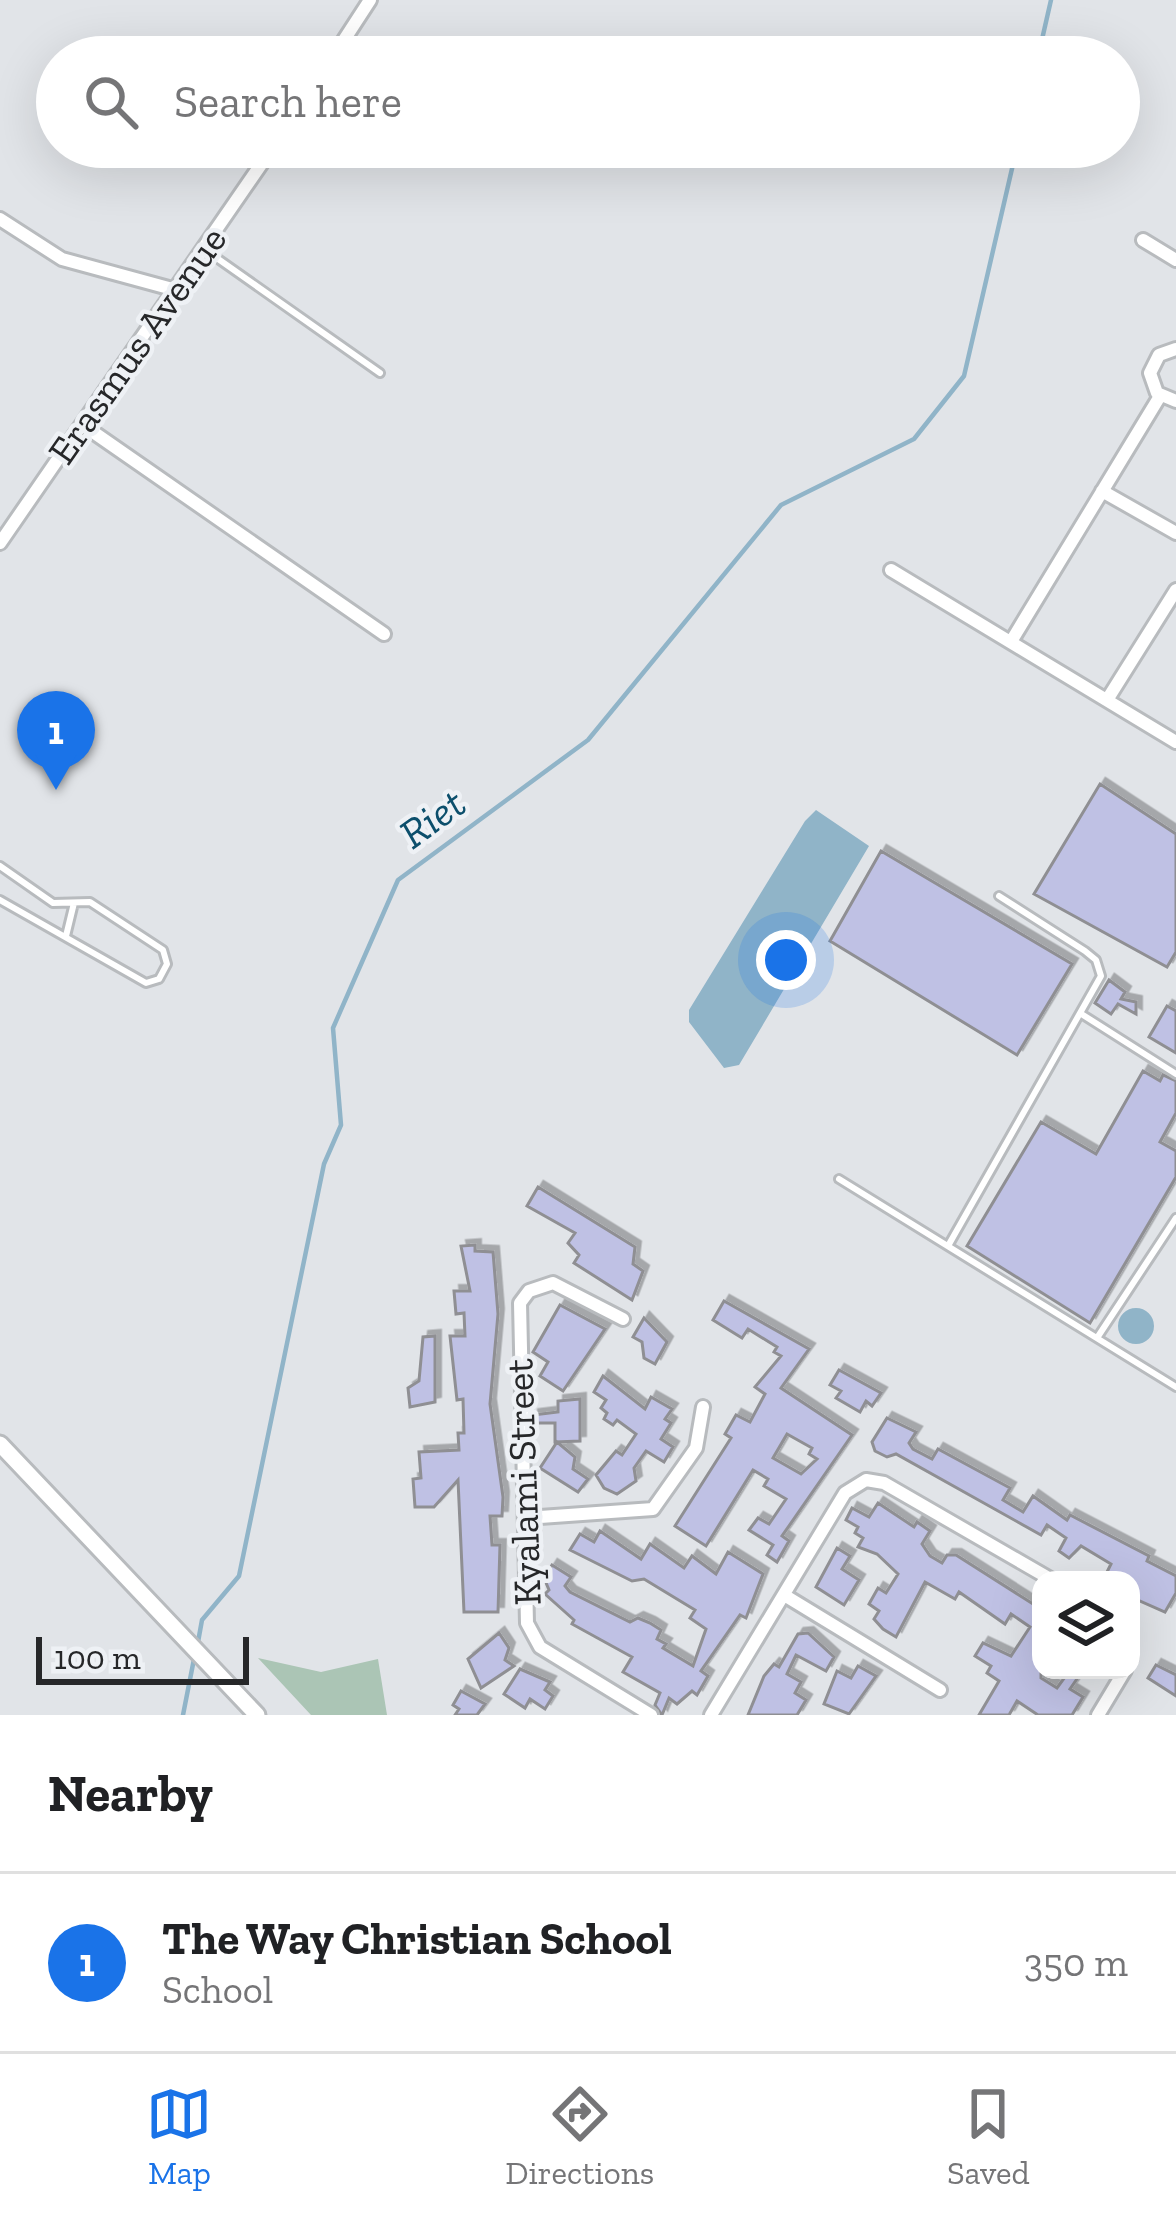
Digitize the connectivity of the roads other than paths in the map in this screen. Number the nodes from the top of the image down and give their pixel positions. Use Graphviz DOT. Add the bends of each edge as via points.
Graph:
graph roads {
  1 [pos="370,0"];
  2 [pos="347,36"];
  3 [pos="260,168"];
  4 [pos="0,219"];
  5 [pos="1143,240"];
  6 [pos="204,249"];
  7 [pos="1176,260"];
  8 [pos="176,290"];
  9 [pos="1176,349"];
  10 [pos="380,373"];
  11 [pos="1160,396"];
  12 [pos="1176,401"];
  13 [pos="83,425"];
  14 [pos="1102,491"];
  15 [pos="1176,532"];
  16 [pos="0,543"];
  17 [pos="891,570"];
  18 [pos="1176,590"];
  19 [pos="384,634"];
  20 [pos="1012,640"];
  21 [pos="1107,700"];
  22 [pos="1176,742"];
  23 [pos="0,866"];
  24 [pos="999,896"];
  25 [pos="0,900"];
  26 [pos="74,903"];
  27 [pos="67,936"];
  28 [pos="1083,1015"];
  29 [pos="1176,1074"];
  30 [pos="839,1180"];
  31 [pos="1176,1219"];
  32 [pos="948,1246"];
  33 [pos="622,1319"];
  34 [pos="1096,1338"];
  35 [pos="1176,1387"];
  36 [pos="704,1407"];
  37 [pos="0,1444"];
  38 [pos="526,1519"];
  39 [pos="1037,1571"];
  40 [pos="784,1595"];
  41 [pos="1120,1679"];
  42 [pos="940,1690"];
  43 [pos="257,1715"];
  44 [pos="651,1715"];
  45 [pos="711,1715"];
  46 [pos="1098,1715"];
  1 -- 2 [label="street"];
  3 -- 6 [label="street, Erasmus Avenue"];
  4 -- 8 [label="street" via="62,259"];
  5 -- 7 [label="street"];
  6 -- 8 [label="street, Erasmus Avenue"];
  6 -- 10 [label="lane"];
  8 -- 13 [label="street, Erasmus Avenue"];
  9 -- 11 [label="street" via="1162,352 1150,369"];
  11 -- 12 [label="street"];
  11 -- 14 [label="street"];
  13 -- 16 [label="street, Erasmus Avenue"];
  13 -- 19 [label="street"];
  14 -- 15 [label="street"];
  14 -- 20 [label="street"];
  17 -- 20 [label="street"];
  18 -- 21 [label="street"];
  20 -- 21 [label="street"];
  21 -- 22 [label="street"];
  23 -- 26 [label="lane" via="53,903"];
  24 -- 28 [label="lane" via="1096,960 1099,984"];
  25 -- 27 [label="lane"];
  26 -- 27 [label="lane"];
  26 -- 27 [label="lane" via="100,908 163,950 166,964 159,979 146,983"];
  28 -- 29 [label="lane"];
  28 -- 32 [label="lane"];
  30 -- 32 [label="lane"];
  31 -- 34 [label="lane"];
  32 -- 34 [label="lane"];
  33 -- 38 [label="street, Kyalami Street" via="553,1282 520,1303"];
  34 -- 35 [label="lane"];
  36 -- 38 [label="street" via="696,1448 653,1510"];
  37 -- 43 [label="street"];
  38 -- 44 [label="street, Kyalami Street" via="530,1634"];
  39 -- 40 [label="street" via="870,1479 845,1493"];
  40 -- 42 [label="street"];
  40 -- 45 [label="street"];
  41 -- 46 [label="street"];
}
